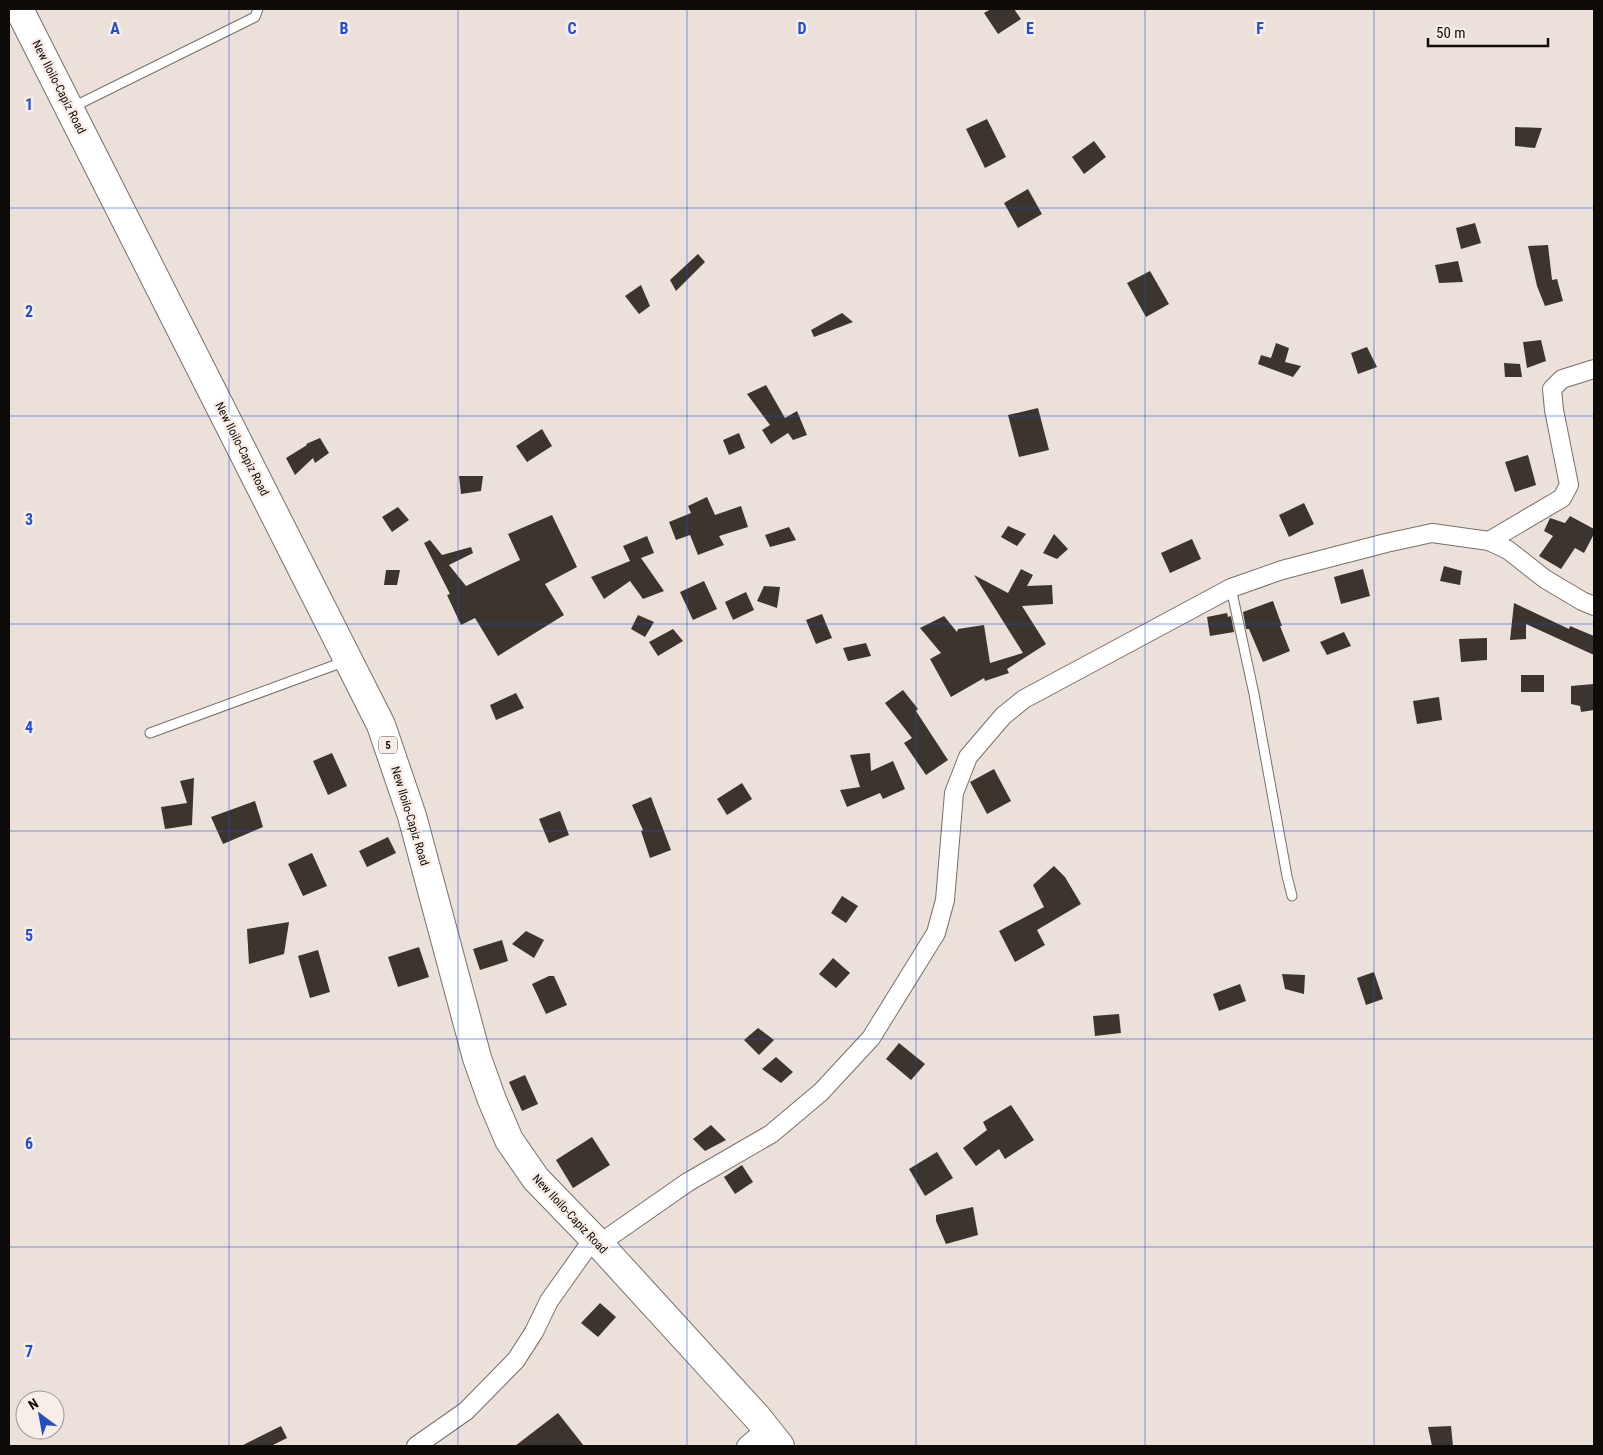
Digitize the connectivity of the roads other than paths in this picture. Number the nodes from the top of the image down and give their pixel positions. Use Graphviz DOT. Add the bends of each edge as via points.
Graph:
graph roads {
  1 [pos="19,9"];
  2 [pos="258,9"];
  3 [pos="70,108"];
  4 [pos="1594,368"];
  5 [pos="1489,541"];
  6 [pos="1231,588"];
  7 [pos="1594,606"];
  8 [pos="348,660"];
  9 [pos="150,733"];
  10 [pos="1292,896"];
  11 [pos="596,1241"];
  12 [pos="773,1437"];
  13 [pos="416,1446"];
  14 [pos="746,1446"];
  1 -- 3 [label="highway, New Iloilo-Capiz Road / 5"];
  2 -- 3 [label="lane" via="255,17"];
  3 -- 8 [label="highway, New Iloilo-Capiz Road / 5"];
  4 -- 5 [label="street" via="1562,379 1552,388 1569,485 1562,498"];
  5 -- 6 [label="street" via="1432,533 1282,570"];
  5 -- 7 [label="street"];
  6 -- 10 [label="lane"];
  6 -- 11 [label="street" via="1024,699 1003,716 968,757 954,793 945,900 936,933 871,1038 822,1092 771,1134"];
  8 -- 9 [label="lane"];
  8 -- 11 [label="highway, New Iloilo-Capiz Road / 5" via="381,725 412,816 477,1058 492,1100 510,1140 536,1179"];
  11 -- 12 [label="highway, New Iloilo-Capiz Road / 5"];
  11 -- 13 [label="street" via="549,1301 516,1360 466,1411"];
  12 -- 14 [label="street"];
}
